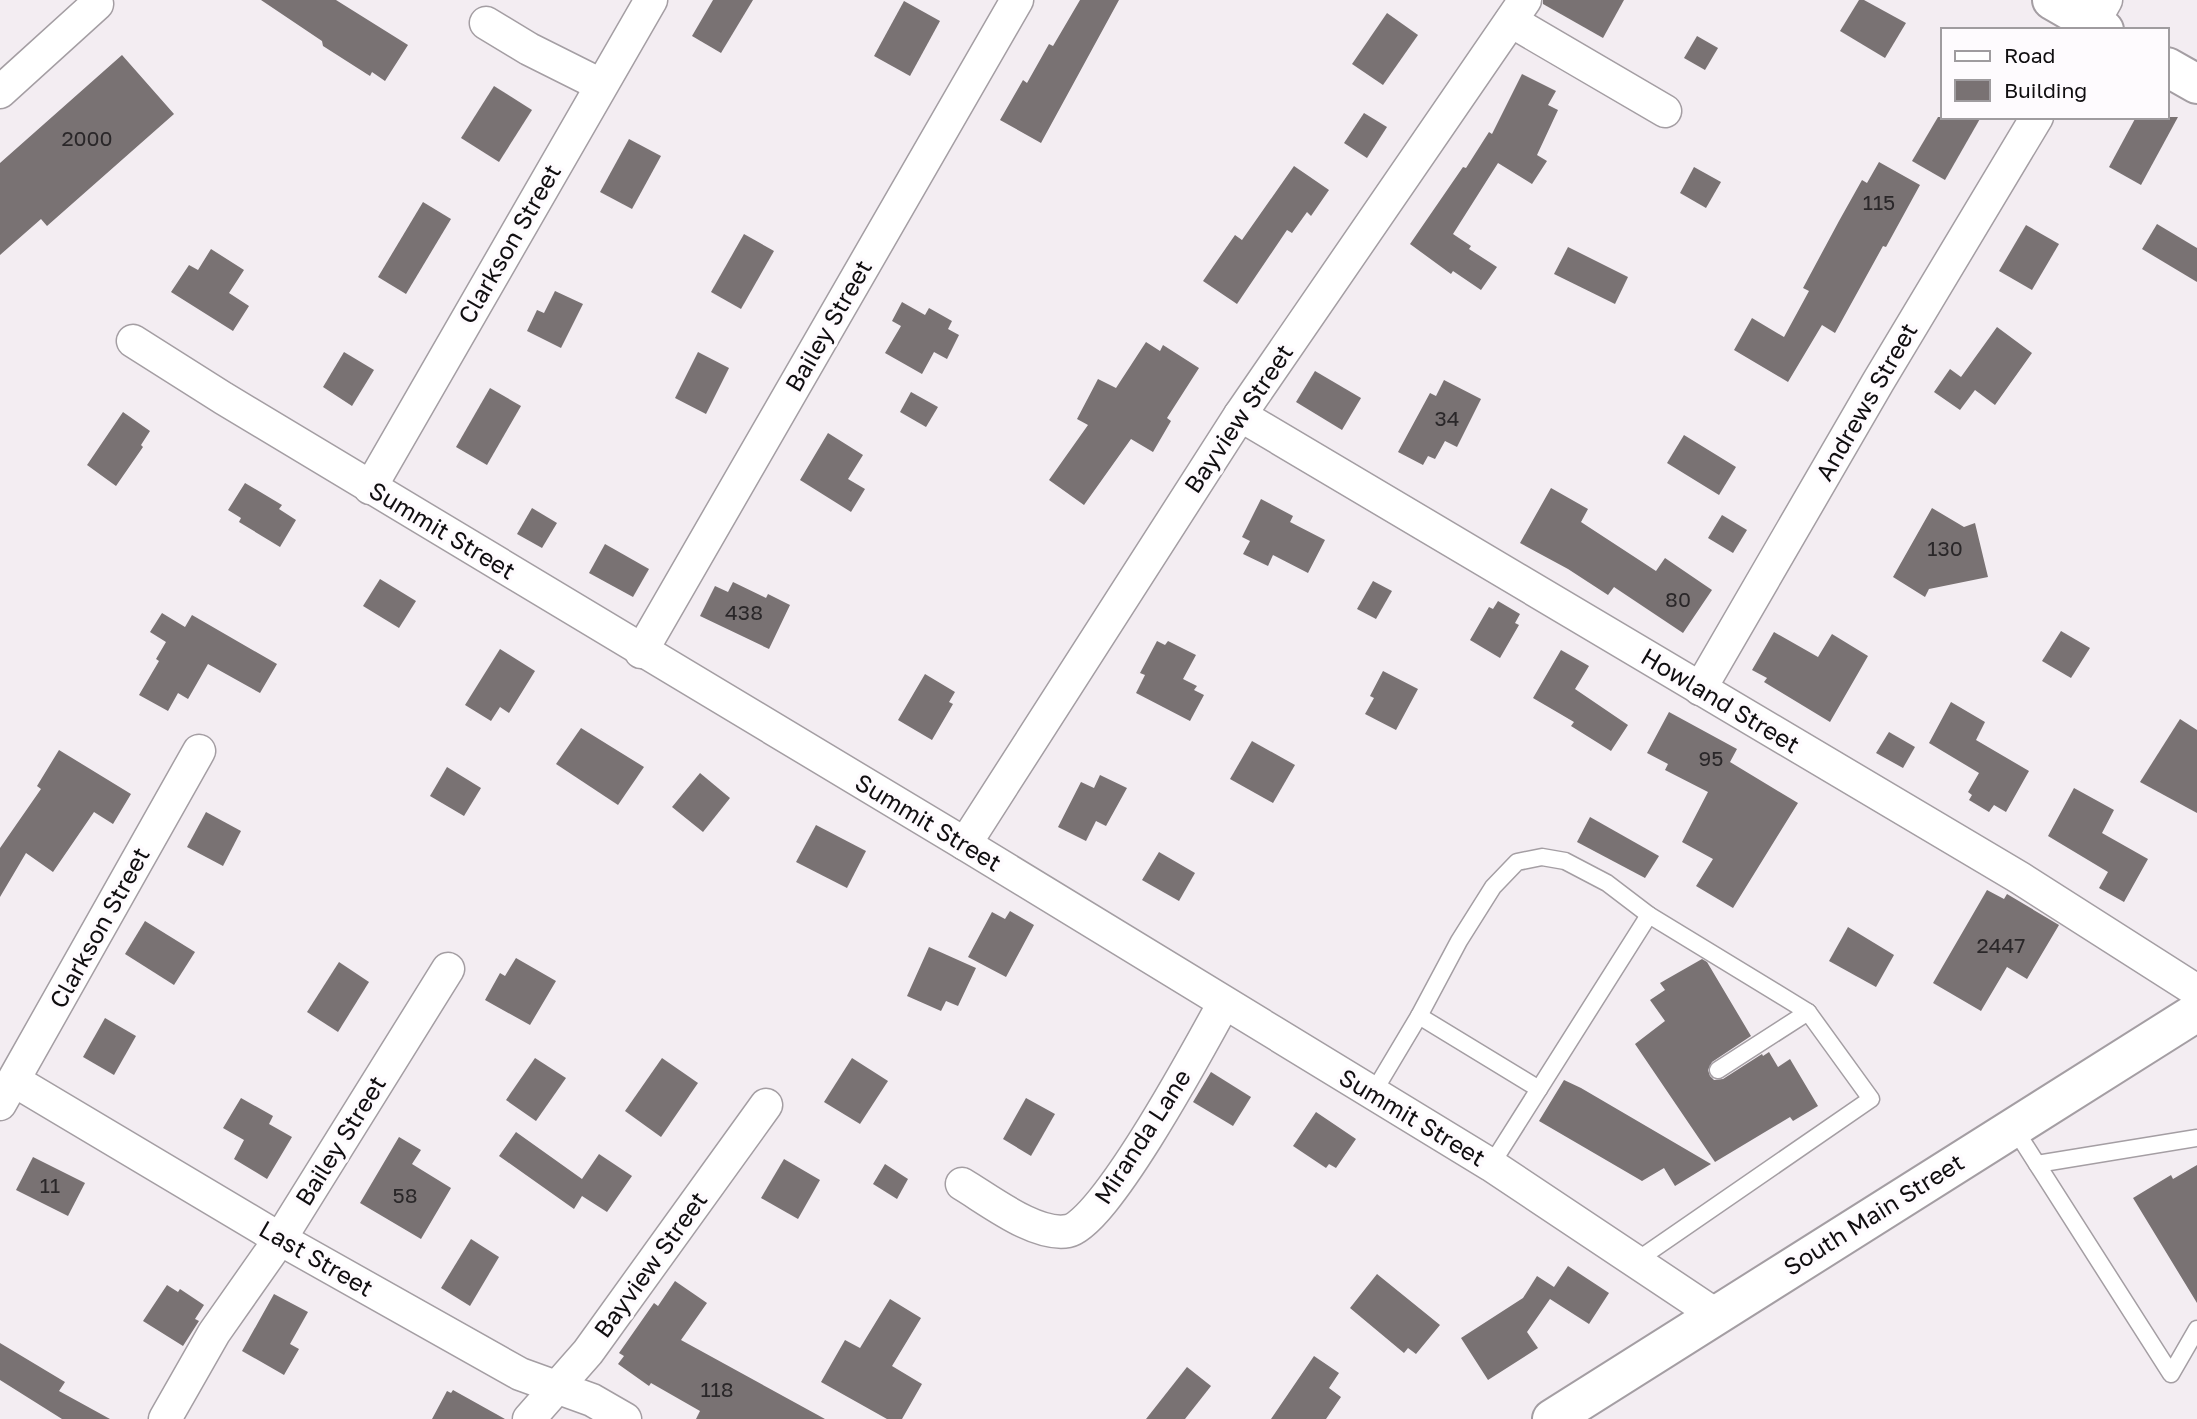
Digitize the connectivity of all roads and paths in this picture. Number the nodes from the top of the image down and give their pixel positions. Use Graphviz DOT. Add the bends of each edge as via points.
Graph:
graph roads {
  1 [pos="651,0"];
  2 [pos="1017,0"];
  3 [pos="2052,0"];
  4 [pos="97,4"];
  5 [pos="1518,10"];
  6 [pos="2098,21"];
  7 [pos="486,23"];
  8 [pos="2169,67"];
  9 [pos="2197,84"];
  10 [pos="601,85"];
  11 [pos="0,92"];
  12 [pos="1665,111"];
  13 [pos="2036,119"];
  14 [pos="134,341"];
  15 [pos="1240,415"];
  16 [pos="370,488"];
  17 [pos="641,652"];
  18 [pos="1700,690"];
  19 [pos="199,751"];
  20 [pos="965,845"];
  21 [pos="1649,915"];
  22 [pos="447,968"];
  23 [pos="2197,991"];
  24 [pos="1224,1003"];
  25 [pos="1808,1012"];
  26 [pos="2197,1012"];
  27 [pos="1419,1016"];
  28 [pos="1718,1070"];
  29 [pos="1539,1089"];
  30 [pos="8,1092"];
  31 [pos="1373,1093"];
  32 [pos="766,1105"];
  33 [pos="2014,1128"];
  34 [pos="2197,1138"];
  35 [pos="2038,1164"];
  36 [pos="1491,1165"];
  37 [pos="962,1184"];
  38 [pos="280,1239"];
  39 [pos="1636,1261"];
  40 [pos="1716,1315"];
  41 [pos="2197,1329"];
  42 [pos="558,1387"];
  43 [pos="165,1419"];
  44 [pos="529,1419"];
  45 [pos="625,1419"];
  46 [pos="1552,1419"];
  1 -- 10 [label="street, Clarkson Street"];
  2 -- 17 [label="street, Bailey Street"];
  3 -- 6 [label="main road"];
  4 -- 11 [label="street"];
  5 -- 12 [label="street"];
  5 -- 15 [label="street, Bayview Street"];
  7 -- 10 [label="street"];
  8 -- 9 [label="main road"];
  10 -- 16 [label="street, Clarkson Street"];
  13 -- 18 [label="street, Andrews Street"];
  14 -- 16 [label="street, Summit Street"];
  15 -- 18 [label="street, Howland Street"];
  15 -- 20 [label="street, Bayview Street"];
  16 -- 17 [label="street, Summit Street"];
  17 -- 20 [label="street, Summit Street"];
  18 -- 23 [label="street, Howland Street" via="2020,878"];
  19 -- 30 [label="street, Clarkson Street"];
  20 -- 24 [label="street, Summit Street"];
  21 -- 25 [label="lane"];
  21 -- 27 [label="lane" via="1607,883 1565,861 1542,857 1517,862 1493,887"];
  21 -- 29 [label="lane"];
  22 -- 38 [label="street, Bailey Street"];
  24 -- 31 [label="street, Summit Street"];
  24 -- 37 [label="street, Miranda Lane" via="1127,1167 1080,1227 1056,1232 1034,1227"];
  25 -- 28 [label="lane"];
  25 -- 39 [label="lane" via="1871,1099"];
  26 -- 33 [label="main road, South Main Street"];
  27 -- 29 [label="lane"];
  27 -- 31 [label="lane"];
  29 -- 36 [label="lane"];
  30 -- 38 [label="street, Last Street"];
  31 -- 36 [label="street, Summit Street"];
  32 -- 42 [label="street, Bayview Street" via="589,1352"];
  33 -- 35 [label="lane"];
  33 -- 40 [label="main road, South Main Street"];
  34 -- 35 [label="lane"];
  35 -- 41 [label="lane" via="2171,1374"];
  36 -- 39 [label="street, Summit Street"];
  38 -- 42 [label="street, Last Street" via="520,1374"];
  38 -- 43 [label="street, Bailey Street" via="214,1333"];
  39 -- 40 [label="street, Summit Street"];
  40 -- 46 [label="main road, South Main Street"];
  42 -- 44 [label="street, Bayview Street"];
  42 -- 45 [label="street, Last Street"];
}
